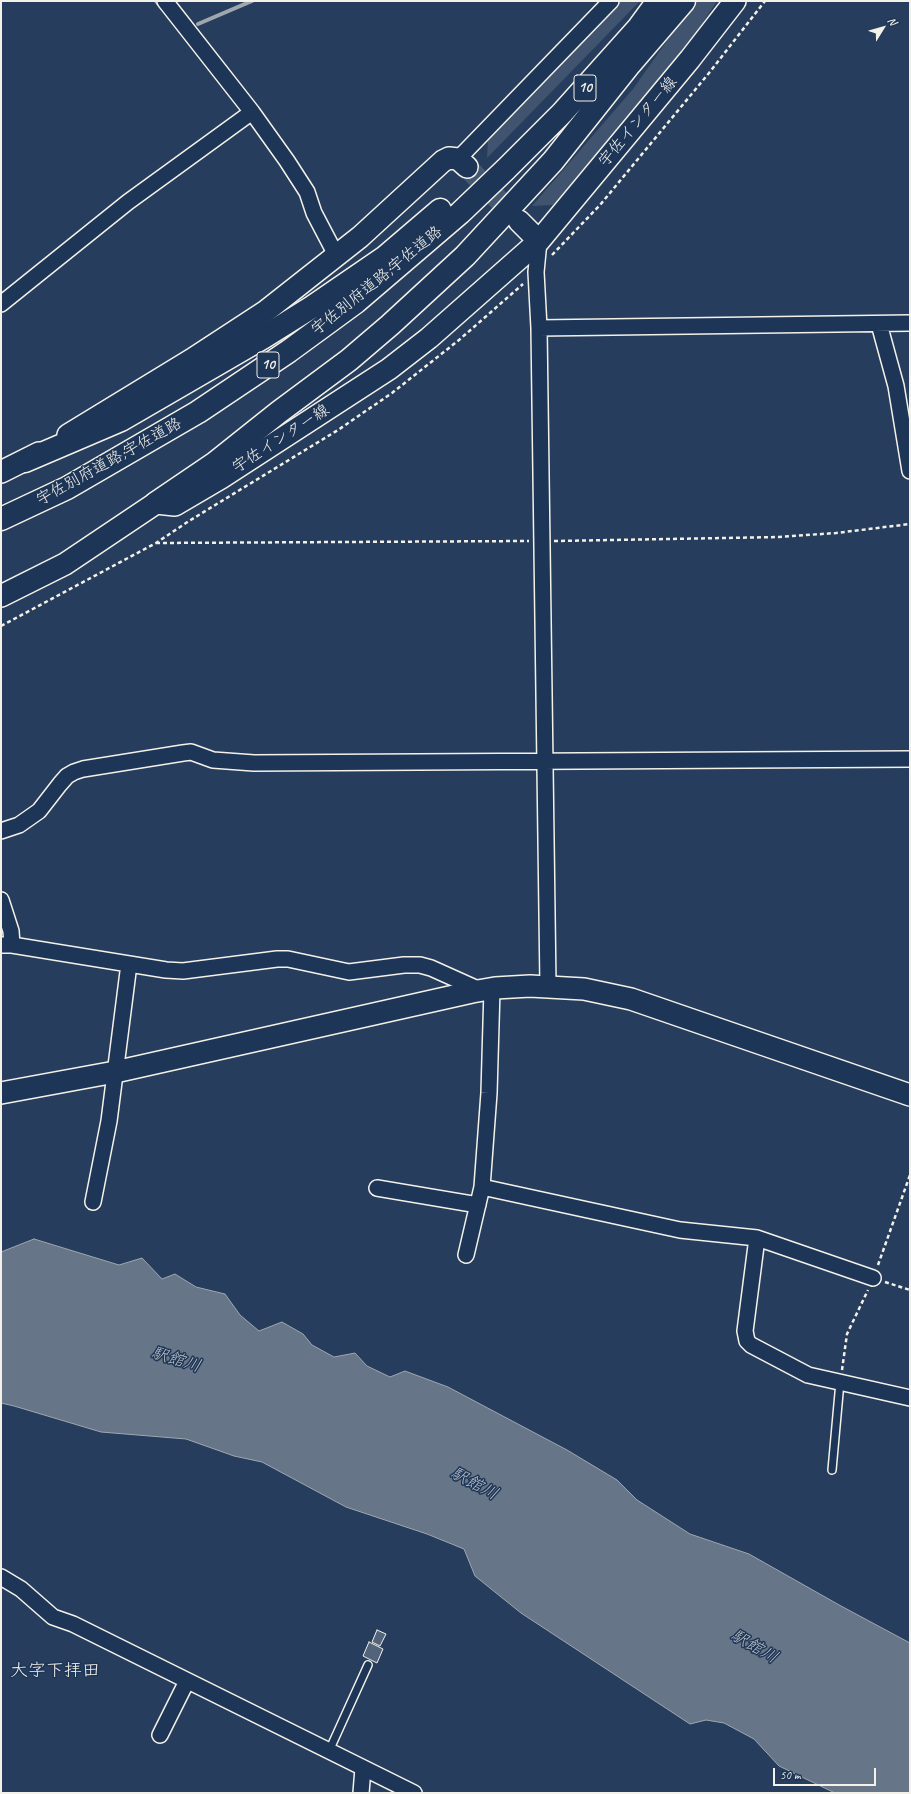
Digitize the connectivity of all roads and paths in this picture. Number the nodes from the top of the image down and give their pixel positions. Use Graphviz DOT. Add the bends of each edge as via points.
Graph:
graph roads {
  1 [pos="165,1"];
  2 [pos="611,1"];
  3 [pos="658,1"];
  4 [pos="684,1"];
  5 [pos="735,1"];
  6 [pos="252,112"];
  7 [pos="462,163"];
  8 [pos="506,169"];
  9 [pos="519,221"];
  10 [pos="539,241"];
  11 [pos="336,255"];
  12 [pos="1,304"];
  13 [pos="910,323"];
  14 [pos="879,324"];
  15 [pos="539,328"];
  16 [pos="26,461"];
  17 [pos="910,470"];
  18 [pos="1,472"];
  19 [pos="156,503"];
  20 [pos="1,519"];
  21 [pos="1,596"];
  22 [pos="910,758"];
  23 [pos="546,761"];
  24 [pos="1,831"];
  25 [pos="1,900"];
  26 [pos="7,945"];
  27 [pos="129,964"];
  28 [pos="548,986"];
  29 [pos="486,989"];
  30 [pos="115,1072"];
  31 [pos="1,1093"];
  32 [pos="910,1095"];
  33 [pos="482,1187"];
  34 [pos="377,1188"];
  35 [pos="93,1202"];
  36 [pos="478,1205"];
  37 [pos="757,1238"];
  38 [pos="466,1255"];
  39 [pos="873,1278"];
  40 [pos="910,1290"];
  41 [pos="840,1382"];
  42 [pos="910,1398"];
  43 [pos="832,1470"];
  44 [pos="1,1577"];
  45 [pos="368,1665"];
  46 [pos="187,1681"];
  47 [pos="160,1735"];
  48 [pos="329,1751"];
  49 [pos="362,1768"];
  50 [pos="360,1793"];
  51 [pos="414,1793"];
  1 -- 6 [label="street"];
  2 -- 7 [label="street"];
  3 -- 8 [label="highway, 宇佐別府道路;宇佐道路 / 10" via="639,27 567,107"];
  4 -- 19 [label="highway" via="553,161 465,256 349,360 215,463"];
  5 -- 10 [label="main road, 宇佐インター線"];
  6 -- 11 [label="street" via="307,192 314,213"];
  6 -- 12 [label="street" via="128,202"];
  7 -- 11 [label="main road" via="450,158 443,161 360,237"];
  8 -- 16 [label="highway" via="472,184 385,257 264,337 121,420"];
  8 -- 20 [label="highway, 宇佐別府道路;宇佐道路 / 10" via="356,302 289,351 198,412 141,446 67,488"];
  9 -- 10 [label="main road"];
  10 -- 15 [label="street" via="536,272"];
  10 -- 19 [label="main road, 宇佐インター線" via="456,316 389,369 311,421 175,505"];
  11 -- 16 [label="main road" via="260,315"];
  13 -- 14 [label="street"];
  14 -- 15 [label="street"];
  14 -- 17 [label="street" via="896,386"];
  15 -- 23 [label="street"];
  16 -- 18 [label="main road"];
  19 -- 21 [label="main road" via="65,564"];
  22 -- 23 [label="street"];
  23 -- 24 [label="street" via="247,763 213,760 191,752 183,753 74,772 67,776 39,811 19,824"];
  23 -- 28 [label="street"];
  25 -- 26 [label="street" via="10,931"];
  26 -- 27 [label="street"];
  27 -- 29 [label="street" via="182,971 288,959 349,972 413,965 431,968"];
  27 -- 30 [label="street"];
  28 -- 29 [label="main road"];
  28 -- 32 [label="main road" via="589,989 631,999"];
  29 -- 30 [label="main road"];
  29 -- 33 [label="street" via="489,1092"];
  30 -- 31 [label="main road"];
  30 -- 35 [label="street" via="106,1143"];
  33 -- 36 [label="street"];
  33 -- 37 [label="street" via="680,1230"];
  34 -- 36 [label="street"];
  36 -- 38 [label="street"];
  37 -- 39 [label="street"];
  37 -- 41 [label="street" via="745,1331 747,1341 803,1373"];
  39 -- 40 [label="path"];
  41 -- 42 [label="street"];
  41 -- 43 [label="lane"];
  44 -- 46 [label="street" via="21,1589 53,1617 73,1624"];
  45 -- 48 [label="lane"];
  46 -- 47 [label="street"];
  46 -- 48 [label="street"];
  48 -- 49 [label="street"];
  49 -- 50 [label="street"];
  49 -- 51 [label="street"];
}
